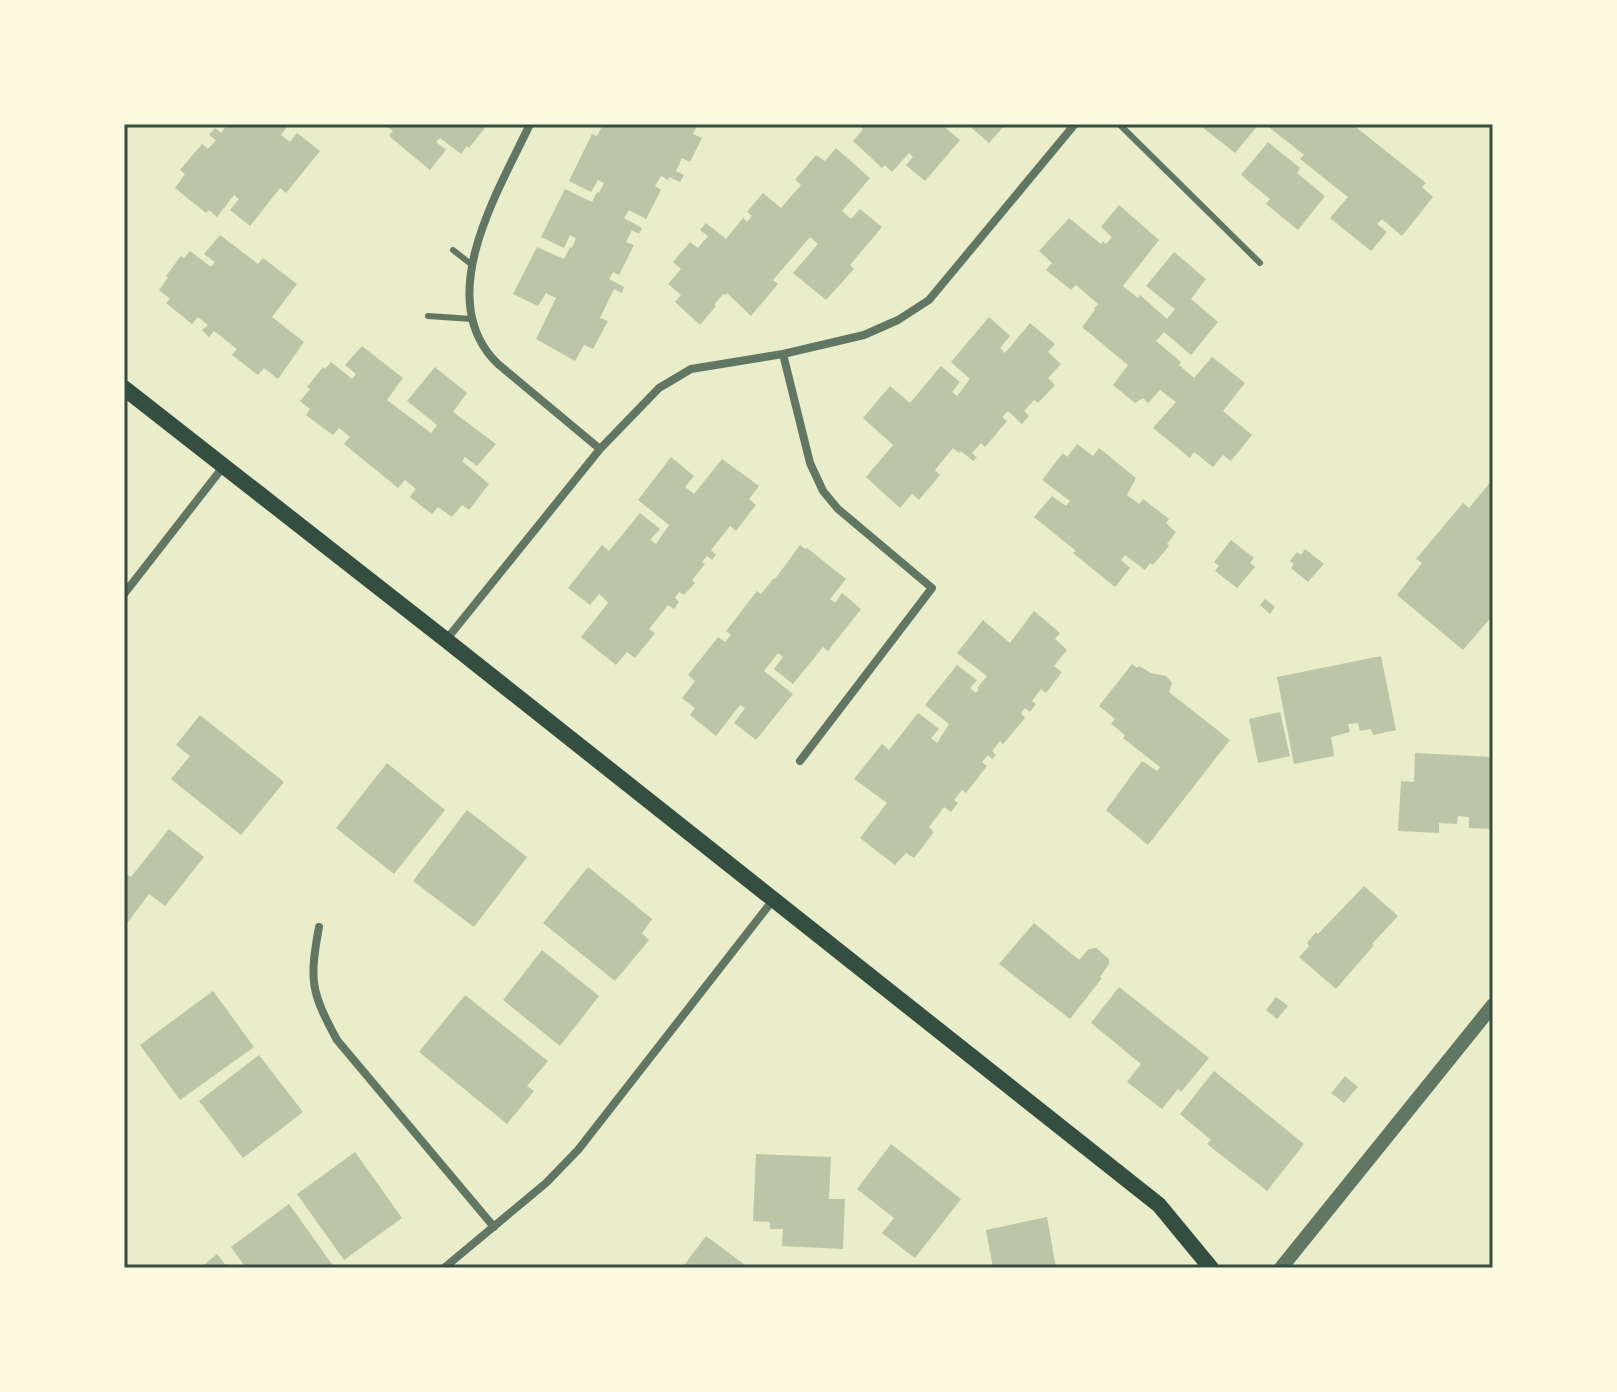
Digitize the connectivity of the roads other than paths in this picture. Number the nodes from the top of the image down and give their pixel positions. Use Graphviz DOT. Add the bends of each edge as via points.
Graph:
graph roads {
  1 [pos="530,124"];
  2 [pos="1075,124"];
  3 [pos="1119,124"];
  4 [pos="453,250"];
  5 [pos="1260,263"];
  6 [pos="472,265"];
  7 [pos="428,316"];
  8 [pos="472,319"];
  9 [pos="783,354"];
  10 [pos="124,388"];
  11 [pos="600,449"];
  12 [pos="223,467"];
  13 [pos="124,594"];
  14 [pos="446,640"];
  15 [pos="800,761"];
  16 [pos="773,900"];
  17 [pos="319,927"];
  18 [pos="1493,1005"];
  19 [pos="494,1227"];
  20 [pos="444,1268"];
  21 [pos="1211,1268"];
  22 [pos="1281,1268"];
  1 -- 6 [label="street" via="479,234"];
  2 -- 9 [label="street" via="929,300 864,335"];
  3 -- 5 [label="lane"];
  4 -- 6 [label="lane"];
  6 -- 8 [label="street"];
  7 -- 8 [label="lane"];
  8 -- 11 [label="street" via="498,364"];
  9 -- 11 [label="street" via="691,369 659,388"];
  9 -- 15 [label="street" via="810,463 823,491 932,588"];
  10 -- 12 [label="main road"];
  11 -- 14 [label="street"];
  12 -- 13 [label="street"];
  12 -- 14 [label="main road"];
  14 -- 16 [label="main road"];
  16 -- 19 [label="street" via="578,1150"];
  16 -- 21 [label="main road" via="1159,1205"];
  17 -- 19 [label="street" via="313,984 337,1040"];
  18 -- 22 [label="street"];
  19 -- 20 [label="street"];
}
